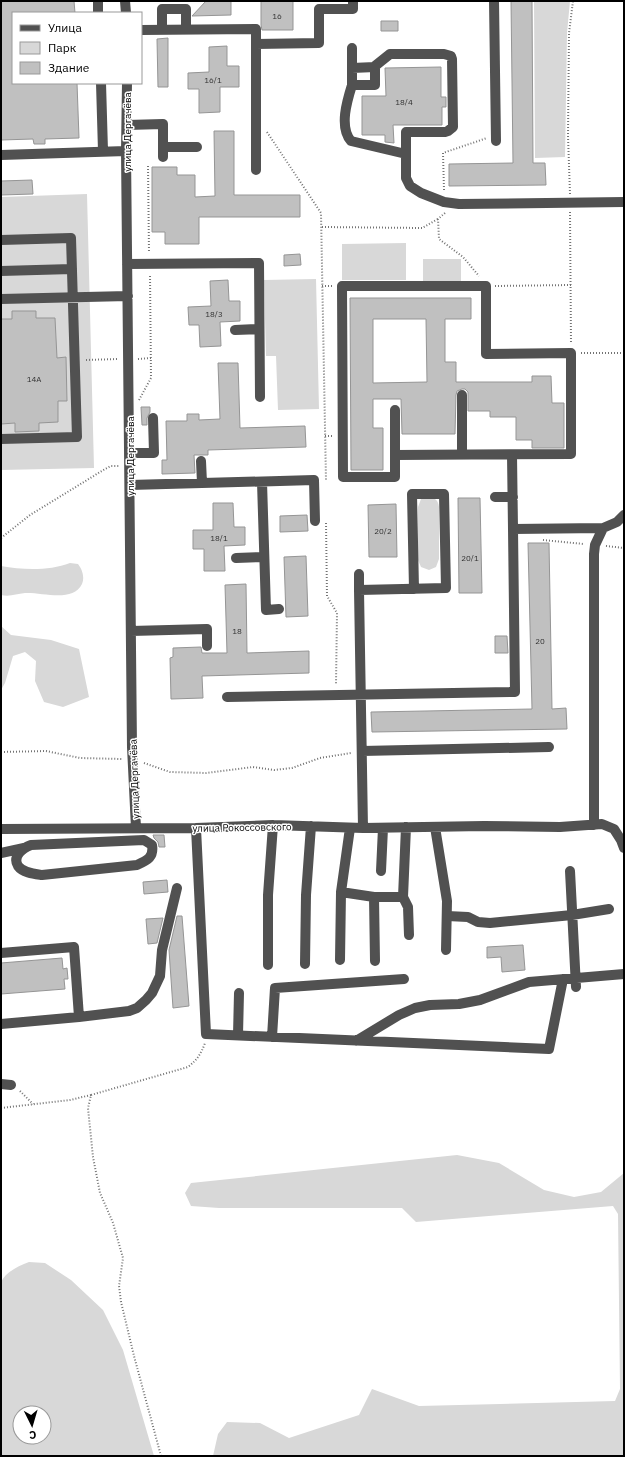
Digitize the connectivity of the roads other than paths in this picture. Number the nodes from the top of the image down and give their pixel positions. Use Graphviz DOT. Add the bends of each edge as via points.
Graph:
graph roads {
  1 [pos="98,1"];
  2 [pos="125,1"];
  3 [pos="353,1"];
  4 [pos="494,1"];
  5 [pos="98,12"];
  6 [pos="126,12"];
  7 [pos="142,30"];
  8 [pos="162,30"];
  9 [pos="186,30"];
  10 [pos="256,44"];
  11 [pos="352,48"];
  12 [pos="375,67"];
  13 [pos="352,68"];
  14 [pos="101,84"];
  15 [pos="127,84"];
  16 [pos="352,85"];
  17 [pos="127,125"];
  18 [pos="496,142"];
  19 [pos="197,147"];
  20 [pos="103,151"];
  21 [pos="126,151"];
  22 [pos="406,154"];
  23 [pos="1,155"];
  24 [pos="256,170"];
  25 [pos="624,202"];
  26 [pos="1,240"];
  27 [pos="127,264"];
  28 [pos="72,269"];
  29 [pos="1,271"];
  30 [pos="128,296"];
  31 [pos="73,298"];
  32 [pos="1,300"];
  33 [pos="259,329"];
  34 [pos="235,330"];
  35 [pos="462,395"];
  36 [pos="260,397"];
  37 [pos="395,410"];
  38 [pos="153,418"];
  39 [pos="1,440"];
  40 [pos="130,453"];
  41 [pos="395,455"];
  42 [pos="462,455"];
  43 [pos="512,455"];
  44 [pos="201,461"];
  45 [pos="262,482"];
  46 [pos="202,483"];
  47 [pos="130,485"];
  48 [pos="495,497"];
  49 [pos="512,497"];
  50 [pos="624,516"];
  51 [pos="315,521"];
  52 [pos="603,528"];
  53 [pos="512,529"];
  54 [pos="264,557"];
  55 [pos="236,558"];
  56 [pos="359,574"];
  57 [pos="414,589"];
  58 [pos="359,590"];
  59 [pos="279,609"];
  60 [pos="131,631"];
  61 [pos="207,646"];
  62 [pos="361,695"];
  63 [pos="227,698"];
  64 [pos="549,747"];
  65 [pos="362,751"];
  66 [pos="273,825"];
  67 [pos="594,825"];
  68 [pos="311,826"];
  69 [pos="406,827"];
  70 [pos="435,827"];
  71 [pos="140,828"];
  72 [pos="196,828"];
  73 [pos="350,828"];
  74 [pos="363,828"];
  75 [pos="383,828"];
  76 [pos="1,829"];
  77 [pos="144,840"];
  78 [pos="24,848"];
  79 [pos="624,848"];
  80 [pos="1,853"];
  81 [pos="381,871"];
  82 [pos="570,872"];
  83 [pos="177,888"];
  84 [pos="341,892"];
  85 [pos="374,897"];
  86 [pos="403,897"];
  87 [pos="609,909"];
  88 [pos="572,915"];
  89 [pos="447,916"];
  90 [pos="410,935"];
  91 [pos="446,950"];
  92 [pos="1,953"];
  93 [pos="340,960"];
  94 [pos="375,961"];
  95 [pos="305,964"];
  96 [pos="268,965"];
  97 [pos="624,974"];
  98 [pos="404,979"];
  99 [pos="563,979"];
  100 [pos="575,983"];
  101 [pos="239,993"];
  102 [pos="80,1017"];
  103 [pos="1,1024"];
  104 [pos="238,1035"];
  105 [pos="272,1037"];
  106 [pos="356,1041"];
  1 -- 5 [label="street"];
  2 -- 6 [label="street"];
  3 -- 10 [label="street" via="353,9 319,9 319,44"];
  4 -- 18 [label="street"];
  7 -- 8 [label="street"];
  8 -- 9 [label="street"];
  8 -- 9 [label="street" via="162,9 186,9"];
  9 -- 10 [label="street" via="256,29"];
  10 -- 24 [label="street"];
  11 -- 13 [label="street"];
  12 -- 13 [label="street"];
  12 -- 16 [label="street" via="375,85"];
  12 -- 22 [label="street" via="390,54 444,54 452,59 453,127 445,132 406,132"];
  13 -- 16 [label="street"];
  14 -- 20 [label="street"];
  15 -- 17 [label="street, улица Дергачёва"];
  16 -- 22 [label="street" via="345,107 347,137 351,141"];
  17 -- 19 [label="street" via="163,124 163,152"];
  17 -- 21 [label="street, улица Дергачёва"];
  20 -- 21 [label="street"];
  20 -- 23 [label="street"];
  21 -- 27 [label="street, улица Дергачёва"];
  22 -- 25 [label="street" via="406,178 410,186 451,204"];
  26 -- 28 [label="street" via="71,238"];
  27 -- 30 [label="street, улица Дергачёва"];
  27 -- 33 [label="street" via="259,263"];
  28 -- 29 [label="street"];
  28 -- 31 [label="street"];
  30 -- 31 [label="street"];
  30 -- 40 [label="street, улица Дергачёва"];
  31 -- 32 [label="street"];
  31 -- 39 [label="street" via="76,437"];
  33 -- 34 [label="street"];
  33 -- 36 [label="street"];
  35 -- 42 [label="street"];
  37 -- 41 [label="street"];
  38 -- 40 [label="street" via="154,453"];
  40 -- 47 [label="street, улица Дергачёва"];
  41 -- 42 [label="street"];
  41 -- 43 [label="street" via="395,477 343,478 342,286 486,286 486,354 571,353 571,454"];
  42 -- 43 [label="street"];
  43 -- 49 [label="street"];
  44 -- 46 [label="street"];
  45 -- 46 [label="street"];
  45 -- 51 [label="street" via="314,480"];
  45 -- 54 [label="street"];
  46 -- 47 [label="street"];
  47 -- 60 [label="street, улица Дергачёва"];
  48 -- 49 [label="street"];
  49 -- 53 [label="street"];
  50 -- 52 [label="street"];
  52 -- 53 [label="street"];
  52 -- 67 [label="street" via="594,554"];
  53 -- 62 [label="street" via="515,692"];
  54 -- 55 [label="street"];
  54 -- 59 [label="street" via="266,610"];
  56 -- 58 [label="street"];
  57 -- 57 [label="street" via="446,588 444,494 412,494"];
  57 -- 58 [label="street"];
  58 -- 62 [label="street"];
  60 -- 61 [label="street" via="207,629"];
  60 -- 71 [label="street, улица Дергачёва" via="133,760"];
  62 -- 63 [label="street"];
  62 -- 65 [label="street"];
  64 -- 65 [label="street"];
  65 -- 74 [label="street"];
  66 -- 68 [label="street, улица Рокоссовского"];
  66 -- 72 [label="street, улица Рокоссовского"];
  66 -- 96 [label="street" via="268,895"];
  67 -- 70 [label="street, улица Рокоссовского"];
  67 -- 79 [label="street, улица Рокоссовского" via="602,824 614,829"];
  68 -- 73 [label="street, улица Рокоссовского"];
  68 -- 95 [label="street"];
  69 -- 70 [label="street, улица Рокоссовского"];
  69 -- 75 [label="street, улица Рокоссовского"];
  69 -- 86 [label="street"];
  70 -- 89 [label="street" via="447,901"];
  71 -- 72 [label="street, улица Рокоссовского"];
  71 -- 76 [label="street, улица Рокоссовского"];
  71 -- 77 [label="street, улица Дергачёва"];
  72 -- 104 [label="street" via="206,1034"];
  73 -- 74 [label="street, улица Рокоссовского"];
  73 -- 84 [label="street"];
  74 -- 75 [label="street, улица Рокоссовского"];
  75 -- 81 [label="street"];
  77 -- 78 [label="street" via="31,845"];
  77 -- 78 [label="street" via="152,845 153,851 148,860 137,865 42,875 18,866 18,853"];
  78 -- 80 [label="street"];
  82 -- 88 [label="street"];
  83 -- 102 [label="street" via="162,950 160,976 146,1000 129,1011"];
  84 -- 85 [label="street"];
  84 -- 93 [label="street"];
  85 -- 86 [label="street"];
  85 -- 94 [label="street"];
  86 -- 90 [label="street" via="408,907"];
  87 -- 88 [label="street"];
  88 -- 89 [label="street" via="490,922"];
  88 -- 100 [label="street"];
  89 -- 91 [label="street"];
  92 -- 102 [label="street" via="74,947"];
  97 -- 100 [label="street"];
  98 -- 105 [label="street" via="275,988"];
  99 -- 100 [label="street"];
  99 -- 106 [label="street" via="529,982 480,1000 415,1008"];
  99 -- 106 [label="street" via="549,1049"];
  101 -- 104 [label="street"];
  102 -- 103 [label="street"];
  104 -- 105 [label="street"];
  105 -- 106 [label="street"];
}
